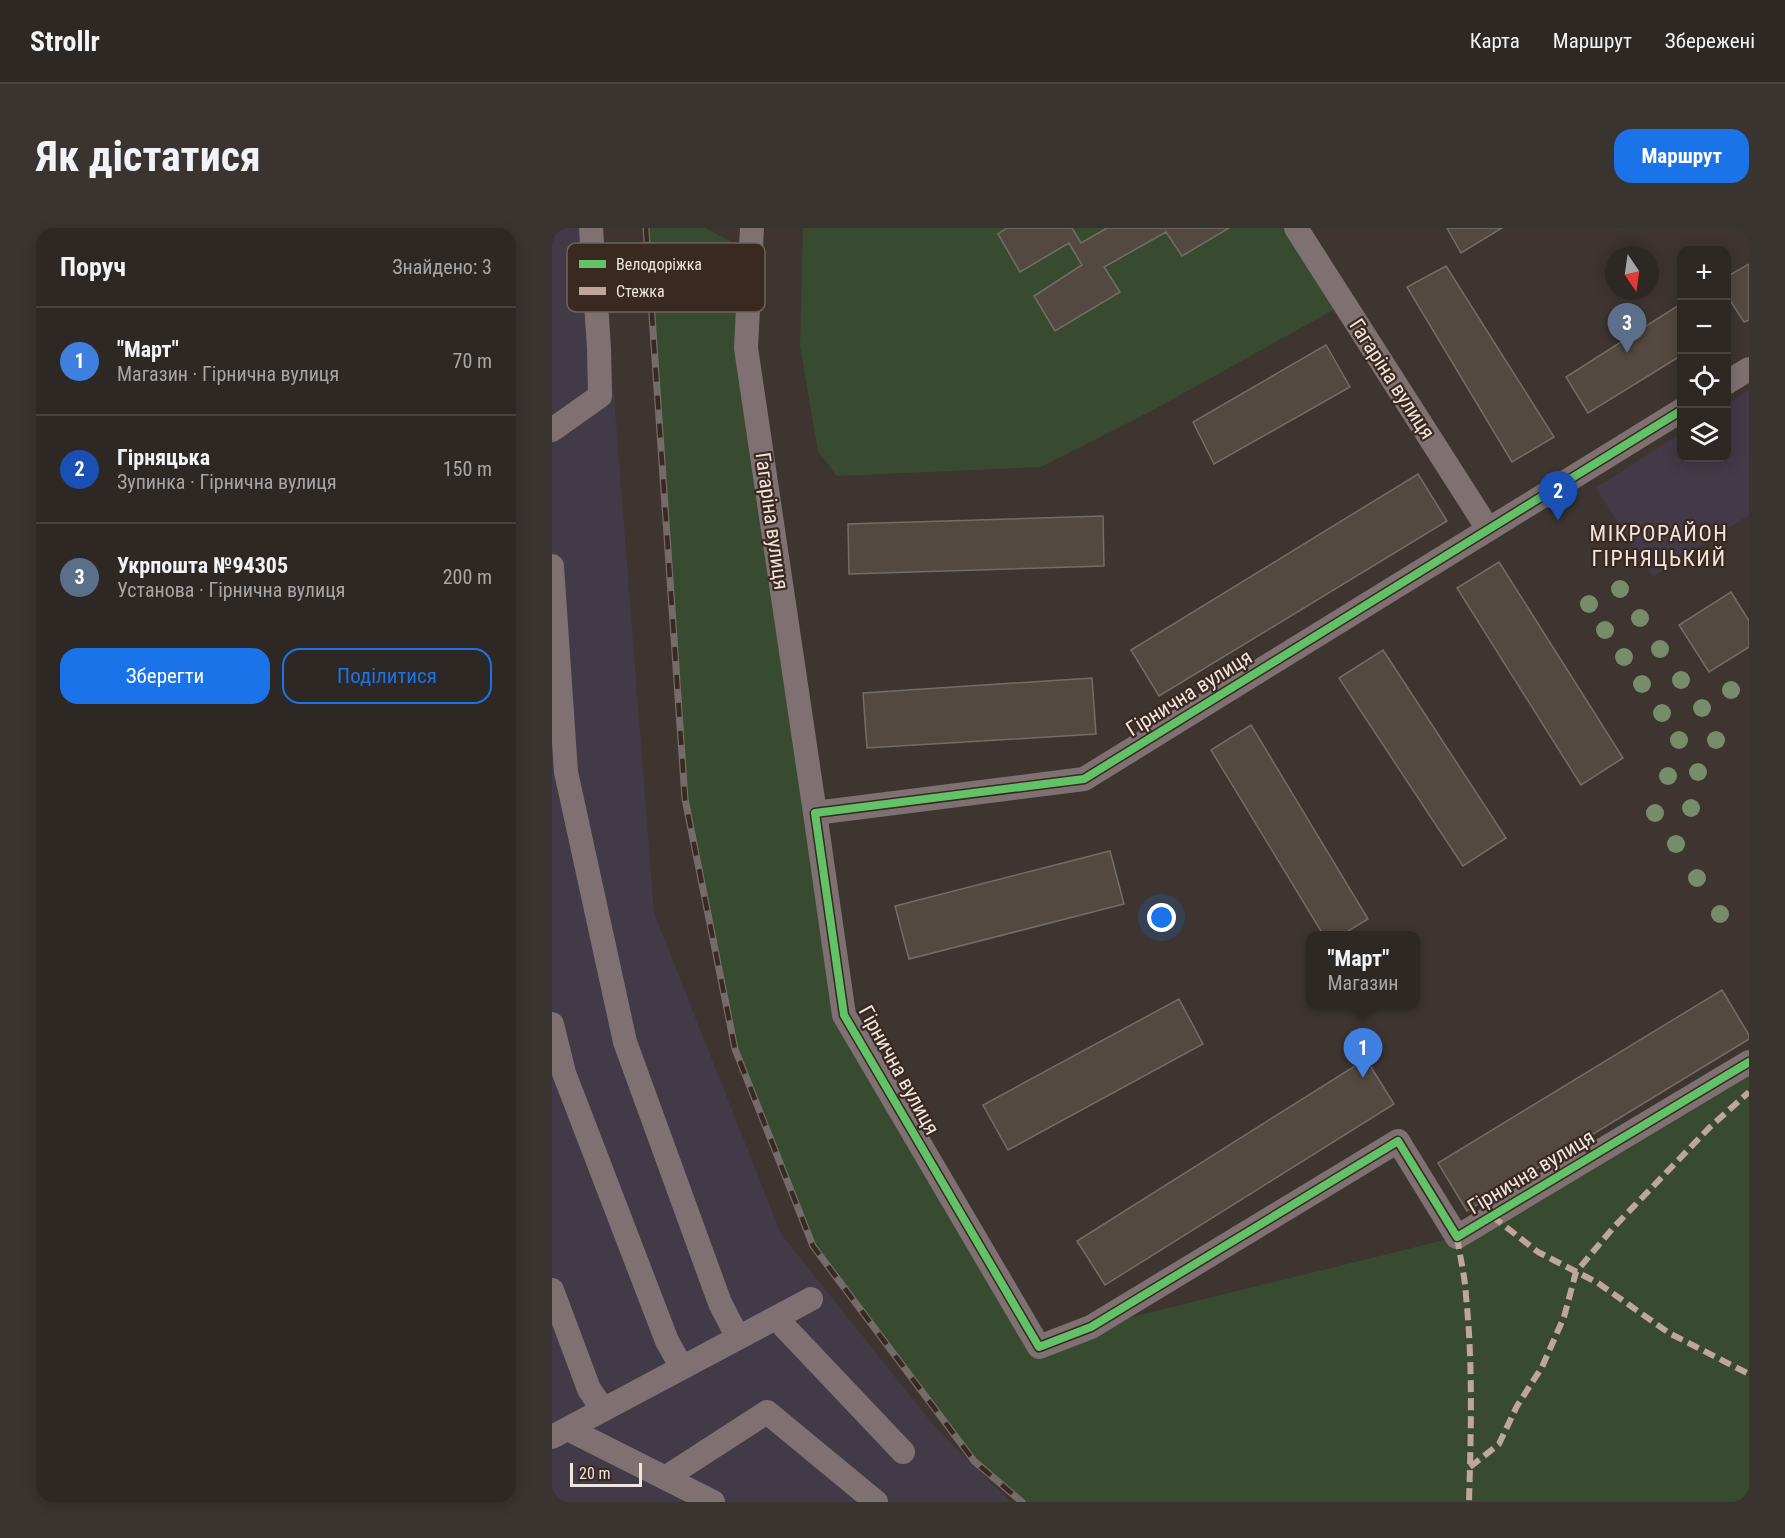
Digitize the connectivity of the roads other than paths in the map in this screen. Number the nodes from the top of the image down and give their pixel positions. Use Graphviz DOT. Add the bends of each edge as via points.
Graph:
graph roads {
  1 [pos="591,228"];
  2 [pos="752,228"];
  3 [pos="1296,228"];
  4 [pos="592,243"];
  5 [pos="751,243"];
  6 [pos="597,312"];
  7 [pos="748,312"];
  8 [pos="1749,369"];
  9 [pos="1731,379"];
  10 [pos="1677,413"];
  11 [pos="552,430"];
  12 [pos="1488,529"];
  13 [pos="552,566"];
  14 [pos="815,813"];
  15 [pos="552,1024"];
  16 [pos="1749,1062"];
  17 [pos="552,1290"];
  18 [pos="811,1299"];
  19 [pos="776,1318"];
  20 [pos="738,1338"];
  21 [pos="682,1368"];
  22 [pos="603,1410"];
  23 [pos="560,1433"];
  24 [pos="903,1452"];
  25 [pos="665,1478"];
  26 [pos="713,1502"];
  27 [pos="876,1502"];
  1 -- 4 [label="street"];
  2 -- 5 [label="street, Гагаріна вулиця"];
  3 -- 12 [label="street, Гагаріна вулиця"];
  6 -- 11 [label="street" via="600,396"];
  7 -- 14 [label="street, Гагаріна вулиця" via="746,348"];
  8 -- 9 [label="street"];
  10 -- 12 [label="street, Гірнична вулиця"];
  12 -- 14 [label="street, Гірнична вулиця" via="1084,779"];
  13 -- 20 [label="street" via="566,772 625,1042 720,1303"];
  14 -- 16 [label="street, Гірнична вулиця" via="844,1015 1039,1347 1090,1327 1398,1141 1457,1237"];
  15 -- 21 [label="street" via="568,1084 667,1341"];
  17 -- 22 [label="street" via="589,1389"];
  18 -- 19 [label="street"];
  19 -- 20 [label="street"];
  19 -- 24 [label="street"];
  20 -- 21 [label="street"];
  21 -- 22 [label="street"];
  22 -- 23 [label="street"];
  23 -- 25 [label="street"];
  25 -- 26 [label="street"];
  25 -- 27 [label="street" via="766,1412"];
}
